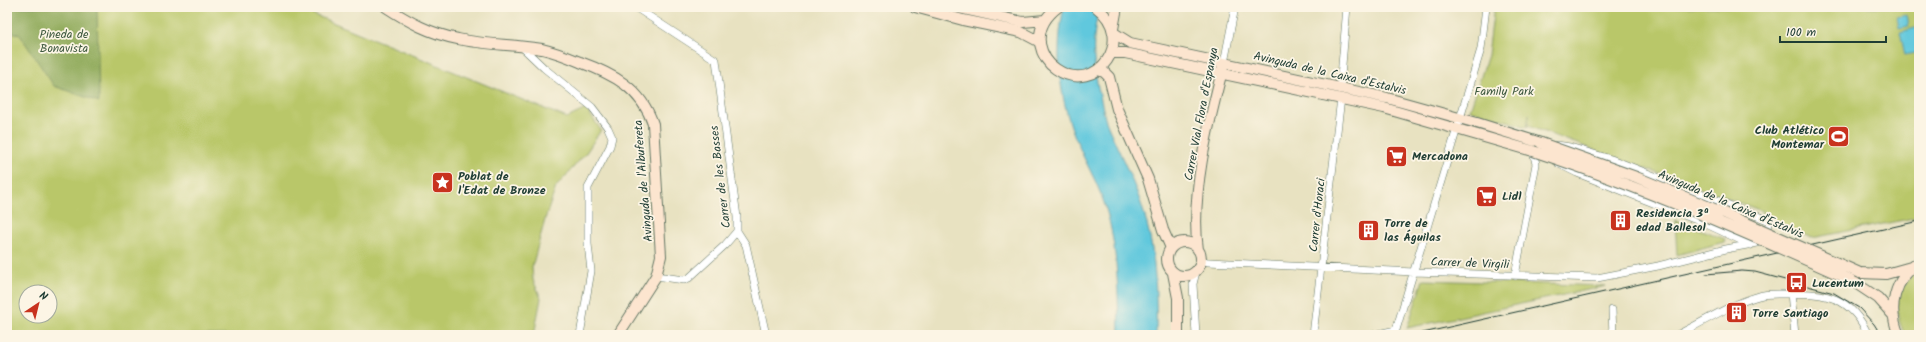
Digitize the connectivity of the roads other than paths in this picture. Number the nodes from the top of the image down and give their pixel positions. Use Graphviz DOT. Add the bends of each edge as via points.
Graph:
graph roads {
  1 [pos="386,7"];
  2 [pos="636,7"];
  3 [pos="915,7"];
  4 [pos="955,7"];
  5 [pos="1048,7"];
  6 [pos="1058,7"];
  7 [pos="1117,7"];
  8 [pos="1235,7"];
  9 [pos="1348,7"];
  10 [pos="1486,7"];
  11 [pos="1099,10"];
  12 [pos="1045,20"];
  13 [pos="1113,31"];
  14 [pos="1040,42"];
  15 [pos="522,46"];
  16 [pos="1112,53"];
  17 [pos="1222,68"];
  18 [pos="1098,70"];
  19 [pos="1340,88"];
  20 [pos="1341,98"];
  21 [pos="1459,123"];
  22 [pos="1541,143"];
  23 [pos="1533,151"];
  24 [pos="1770,221"];
  25 [pos="737,231"];
  26 [pos="1737,238"];
  27 [pos="1751,245"];
  28 [pos="1171,248"];
  29 [pos="1735,248"];
  30 [pos="1200,255"];
  31 [pos="1916,264"];
  32 [pos="1322,268"];
  33 [pos="1196,272"];
  34 [pos="1414,272"];
  35 [pos="1172,273"];
  36 [pos="656,276"];
  37 [pos="1515,276"];
  38 [pos="1186,277"];
  39 [pos="1791,293"];
  40 [pos="1178,298"];
  41 [pos="1612,310"];
  42 [pos="1892,316"];
  43 [pos="580,335"];
  44 [pos="618,335"];
  45 [pos="766,335"];
  46 [pos="1178,335"];
  47 [pos="1196,335"];
  48 [pos="1313,335"];
  49 [pos="1373,335"];
  50 [pos="1613,335"];
  51 [pos="1677,335"];
  52 [pos="1795,335"];
  53 [pos="1868,335"];
  54 [pos="1899,335"];
  1 -- 15 [label="main road, Avinguda de l'Albufereta" via="411,23 439,34 458,39"];
  2 -- 25 [label="street, Carrer de les Basses" via="716,60"];
  3 -- 14 [label="main road" via="1021,32"];
  4 -- 12 [label="main road" via="1023,22"];
  5 -- 12 [label="main road"];
  6 -- 12 [label="main road"];
  7 -- 13 [label="main road"];
  8 -- 17 [label="street, Carrer Vial Flora d'Espanya"];
  9 -- 19 [label="street"];
  10 -- 21 [label="street" via="1481,49"];
  11 -- 13 [label="main road" via="1110,21"];
  12 -- 14 [label="main road"];
  13 -- 16 [label="main road"];
  13 -- 17 [label="main road, Avinguda de la Caixa d'Estalvis" via="1130,43"];
  14 -- 18 [label="main road" via="1043,53 1054,68 1061,72 1084,76"];
  15 -- 36 [label="main road, Avinguda de l'Albufereta" via="562,55 606,72 628,84 649,111 654,141 662,247"];
  15 -- 43 [label="street" via="544,68 592,107 612,137 610,146 588,188 588,244 591,271"];
  16 -- 17 [label="main road, Avinguda de la Caixa d'Estalvis"];
  16 -- 18 [label="main road"];
  17 -- 19 [label="main road, Avinguda de la Caixa d'Estalvis"];
  17 -- 20 [label="main road, Avinguda de la Caixa d'Estalvis"];
  17 -- 30 [label="main road, Carrer Vial Flora d'Espanya" via="1202,168 1196,219"];
  18 -- 28 [label="main road" via="1109,77 1117,109 1148,179"];
  19 -- 21 [label="main road, Avinguda de la Caixa d'Estalvis"];
  20 -- 21 [label="main road, Avinguda de la Caixa d'Estalvis"];
  20 -- 32 [label="street, Carrer d'Horaci"];
  21 -- 22 [label="main road, Avinguda de la Caixa d'Estalvis"];
  21 -- 23 [label="main road, Avinguda de la Caixa d'Estalvis"];
  21 -- 34 [label="street"];
  22 -- 24 [label="street, Avinguda de la Caixa d'Estalvis" via="1570,147 1611,159"];
  22 -- 31 [label="main road, Avinguda de la Caixa d'Estalvis, bridge" via="1636,177 1860,273 1886,274"];
  23 -- 26 [label="street, Avinguda de la Caixa d'Estalvis" via="1577,173 1704,222"];
  23 -- 37 [label="street" via="1536,164"];
  23 -- 42 [label="main road, Avinguda de la Caixa d'Estalvis, bridge" via="1665,198 1851,280 1878,298"];
  24 -- 27 [label="street, Carrer de Virgili" via="1763,242"];
  25 -- 36 [label="street" via="726,245 689,278 684,280"];
  25 -- 45 [label="street, Carrer de les Basses" via="746,245"];
  26 -- 27 [label="street, Avinguda de la Caixa d'Estalvis"];
  26 -- 29 [label="street"];
  27 -- 29 [label="street, Carrer de Virgili"];
  28 -- 30 [label="main road" via="1178,243 1189,243"];
  28 -- 35 [label="main road" via="1166,260"];
  29 -- 37 [label="street, Carrer de Virgili" via="1597,278"];
  30 -- 32 [label="street, Carrer de Virgili" via="1208,262"];
  30 -- 33 [label="main road"];
  31 -- 42 [label="main road" via="1900,281 1895,292"];
  32 -- 34 [label="street, Carrer de Virgili"];
  32 -- 48 [label="street, Carrer d'Horaci"];
  33 -- 38 [label="main road"];
  33 -- 47 [label="street" via="1193,284"];
  34 -- 37 [label="street, Carrer de Virgili"];
  34 -- 49 [label="street" via="1396,330"];
  35 -- 38 [label="main road"];
  35 -- 40 [label="main road"];
  36 -- 44 [label="main road, Avinguda de l'Albufereta"];
  38 -- 40 [label="main road"];
  39 -- 51 [label="street" via="1760,295 1727,308"];
  39 -- 52 [label="street"];
  39 -- 53 [label="street" via="1814,293 1838,299 1852,310 1864,325"];
  40 -- 46 [label="main road"];
  41 -- 50 [label="street"];
  42 -- 54 [label="main road"];
}
